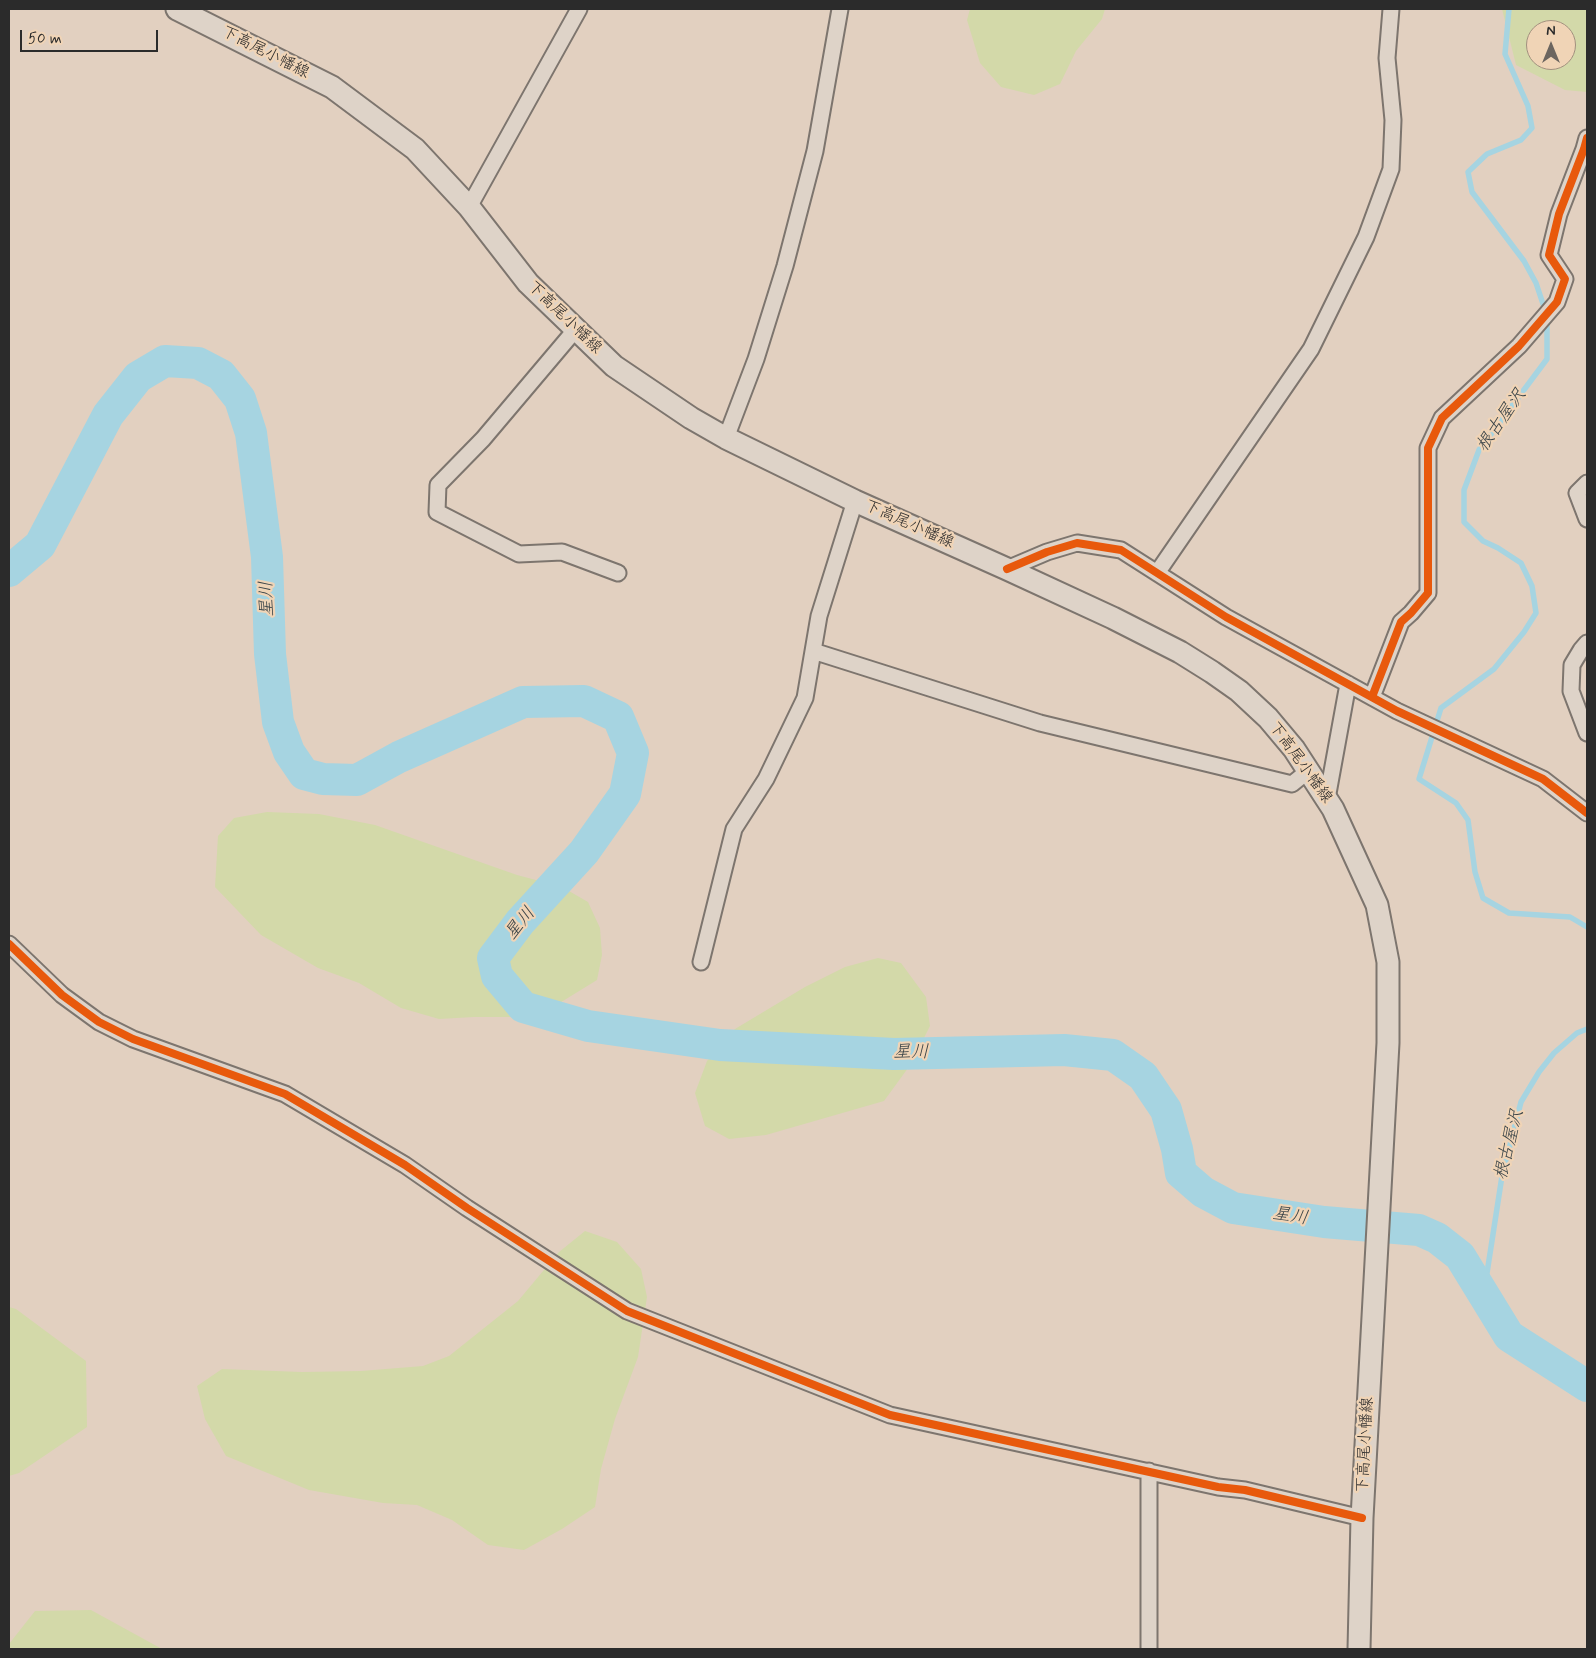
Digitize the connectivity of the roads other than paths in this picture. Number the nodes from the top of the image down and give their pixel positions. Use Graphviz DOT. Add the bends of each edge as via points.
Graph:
graph roads {
  1 [pos="177,9"];
  2 [pos="579,9"];
  3 [pos="840,9"];
  4 [pos="1390,9"];
  5 [pos="1587,138"];
  6 [pos="469,207"];
  7 [pos="576,329"];
  8 [pos="726,438"];
  9 [pos="1587,483"];
  10 [pos="855,501"];
  11 [pos="1587,519"];
  12 [pos="1007,569"];
  13 [pos="618,573"];
  14 [pos="1157,573"];
  15 [pos="1587,643"];
  16 [pos="813,651"];
  17 [pos="1348,684"];
  18 [pos="1372,697"];
  19 [pos="1587,733"];
  20 [pos="1308,771"];
  21 [pos="1327,800"];
  22 [pos="1587,813"];
  23 [pos="9,944"];
  24 [pos="701,962"];
  25 [pos="1149,1471"];
  26 [pos="1362,1518"];
  27 [pos="1149,1649"];
  28 [pos="1359,1649"];
  1 -- 6 [label="main road, 下高尾小幡線" via="332,87 415,149"];
  2 -- 6 [label="street"];
  3 -- 8 [label="street" via="815,151 785,266 756,359"];
  4 -- 14 [label="street" via="1387,58 1393,120 1391,169 1366,237 1311,349"];
  5 -- 18 [label="street" via="1559,214 1549,255 1565,278 1557,302 1519,346 1442,418 1428,448 1428,592 1401,622"];
  6 -- 7 [label="main road, 下高尾小幡線" via="528,283"];
  7 -- 8 [label="main road, 下高尾小幡線" via="614,366"];
  7 -- 13 [label="street" via="483,439 438,485 437,512 519,554 562,552"];
  8 -- 10 [label="main road, 下高尾小幡線"];
  9 -- 11 [label="street" via="1578,493"];
  10 -- 12 [label="main road, 下高尾小幡線"];
  10 -- 16 [label="street" via="819,616"];
  12 -- 14 [label="street" via="1078,543 1121,550"];
  12 -- 20 [label="main road, 下高尾小幡線" via="1113,618 1212,672 1268,718"];
  14 -- 17 [label="street" via="1226,617"];
  15 -- 19 [label="street" via="1572,665 1570,691"];
  16 -- 20 [label="street" via="1040,723 1089,735 1292,784"];
  16 -- 24 [label="street" via="805,698 766,779 734,829"];
  17 -- 18 [label="street"];
  17 -- 21 [label="street"];
  18 -- 22 [label="street" via="1542,779"];
  20 -- 21 [label="main road, 下高尾小幡線"];
  21 -- 26 [label="main road, 下高尾小幡線" via="1377,905 1388,962 1388,1043"];
  23 -- 25 [label="street" via="62,994 99,1022 133,1039 285,1094 405,1165 627,1311 890,1415"];
  25 -- 26 [label="street"];
  25 -- 27 [label="street"];
  26 -- 28 [label="main road, 下高尾小幡線"];
}
